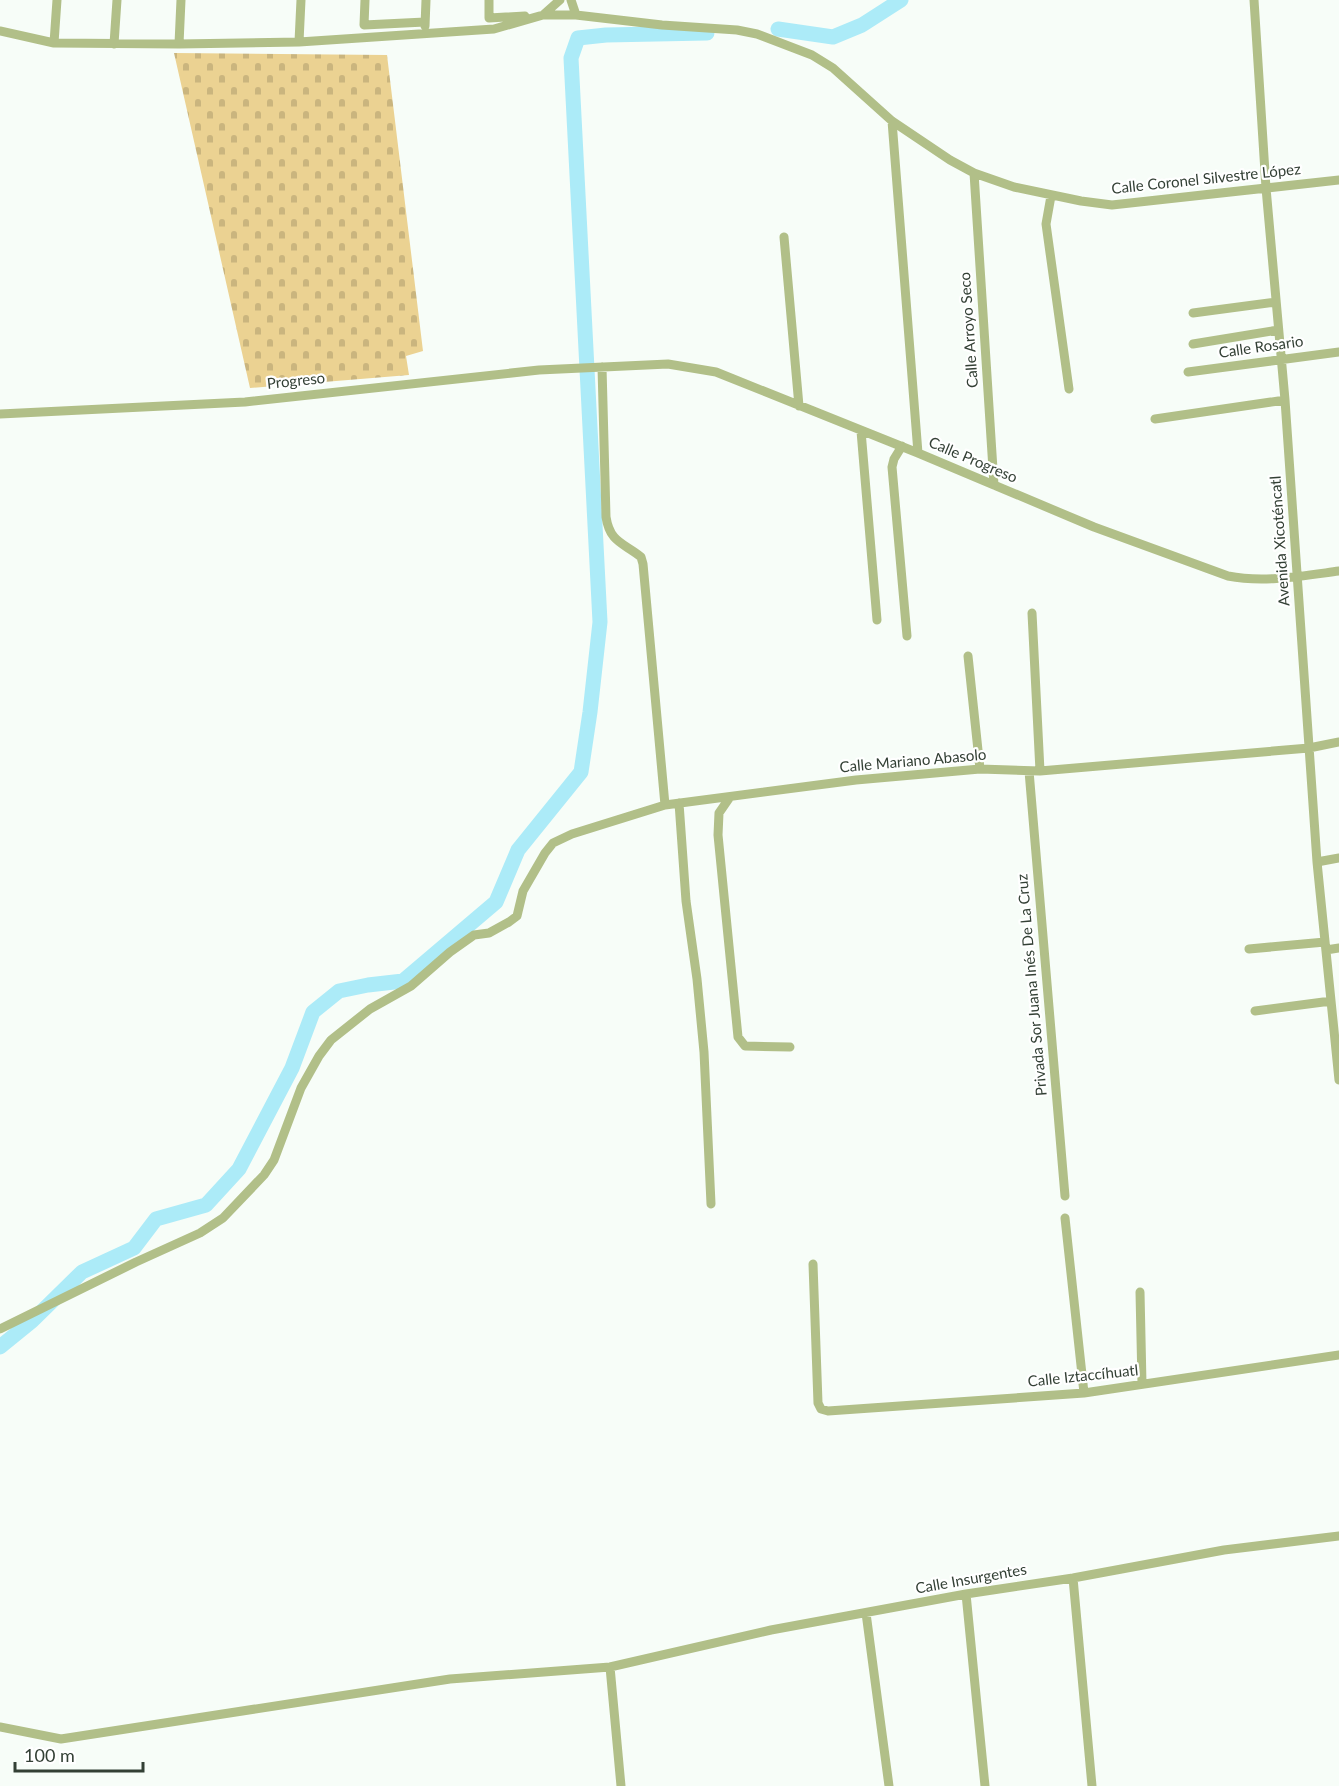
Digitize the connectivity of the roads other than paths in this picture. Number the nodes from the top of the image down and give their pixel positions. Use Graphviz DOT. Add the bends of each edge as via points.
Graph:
graph roads {
  1 [pos="57,0"];
  2 [pos="117,0"];
  3 [pos="181,0"];
  4 [pos="301,0"];
  5 [pos="365,0"];
  6 [pos="426,0"];
  7 [pos="489,0"];
  8 [pos="560,0"];
  9 [pos="571,0"];
  10 [pos="1254,0"];
  11 [pos="541,15"];
  12 [pos="576,15"];
  13 [pos="425,22"];
  14 [pos="0,32"];
  15 [pos="424,34"];
  16 [pos="299,42"];
  17 [pos="54,43"];
  18 [pos="114,44"];
  19 [pos="179,44"];
  20 [pos="892,121"];
  21 [pos="974,173"];
  22 [pos="1339,180"];
  23 [pos="1266,188"];
  24 [pos="1051,195"];
  25 [pos="784,237"];
  26 [pos="1276,302"];
  27 [pos="1193,313"];
  28 [pos="1278,330"];
  29 [pos="1193,344"];
  30 [pos="1339,352"];
  31 [pos="1280,359"];
  32 [pos="598,367"];
  33 [pos="1188,372"];
  34 [pos="1069,389"];
  35 [pos="1286,400"];
  36 [pos="799,406"];
  37 [pos="0,414"];
  38 [pos="1155,419"];
  39 [pos="861,431"];
  40 [pos="902,446"];
  41 [pos="918,453"];
  42 [pos="994,485"];
  43 [pos="1339,571"];
  44 [pos="1298,577"];
  45 [pos="1032,613"];
  46 [pos="877,620"];
  47 [pos="907,636"];
  48 [pos="968,656"];
  49 [pos="1339,742"];
  50 [pos="1310,748"];
  51 [pos="980,769"];
  52 [pos="1029,771"];
  53 [pos="1040,771"];
  54 [pos="730,796"];
  55 [pos="679,803"];
  56 [pos="665,805"];
  57 [pos="1339,858"];
  58 [pos="1317,862"];
  59 [pos="1325,946"];
  60 [pos="1339,948"];
  61 [pos="1249,949"];
  62 [pos="1331,1000"];
  63 [pos="1255,1011"];
  64 [pos="790,1047"];
  65 [pos="1339,1080"];
  66 [pos="1065,1196"];
  67 [pos="711,1204"];
  68 [pos="1065,1218"];
  69 [pos="813,1264"];
  70 [pos="1140,1292"];
  71 [pos="0,1329"];
  72 [pos="1339,1355"];
  73 [pos="1142,1384"];
  74 [pos="1084,1393"];
  75 [pos="1339,1536"];
  76 [pos="1073,1578"];
  77 [pos="966,1594"];
  78 [pos="866,1613"];
  79 [pos="610,1667"];
  80 [pos="0,1727"];
  81 [pos="621,1786"];
  82 [pos="889,1786"];
  83 [pos="985,1786"];
  84 [pos="1092,1786"];
  1 -- 17 [label="street"];
  2 -- 18 [label="street"];
  3 -- 19 [label="street"];
  4 -- 16 [label="street"];
  5 -- 13 [label="street" via="364,25"];
  6 -- 13 [label="street"];
  7 -- 11 [label="street" via="489,18"];
  8 -- 11 [label="street"];
  9 -- 12 [label="street"];
  10 -- 23 [label="street, Avenida Xicoténcatl"];
  11 -- 12 [label="street, Calle Coronel Silvestre López"];
  11 -- 15 [label="street, Calle Coronel Silvestre López" via="494,29"];
  12 -- 20 [label="street, Calle Coronel Silvestre López" via="757,34 812,55 833,68"];
  13 -- 15 [label="street"];
  14 -- 17 [label="street, Calle Coronel Silvestre López"];
  15 -- 16 [label="street, Calle Coronel Silvestre López"];
  16 -- 19 [label="street, Calle Coronel Silvestre López"];
  17 -- 18 [label="street, Calle Coronel Silvestre López"];
  18 -- 19 [label="street, Calle Coronel Silvestre López"];
  20 -- 21 [label="street, Calle Coronel Silvestre López"];
  20 -- 41 [label="street"];
  21 -- 24 [label="street, Calle Coronel Silvestre López"];
  21 -- 42 [label="street, Calle Arroyo Seco"];
  22 -- 23 [label="street, Calle Coronel Silvestre López"];
  23 -- 24 [label="street, Calle Coronel Silvestre López" via="1112,204"];
  23 -- 26 [label="street, Avenida Xicoténcatl"];
  24 -- 34 [label="street" via="1046,224"];
  25 -- 36 [label="street"];
  26 -- 27 [label="street"];
  26 -- 28 [label="street, Avenida Xicoténcatl"];
  28 -- 29 [label="street"];
  28 -- 31 [label="street, Avenida Xicoténcatl"];
  30 -- 31 [label="street, Calle Rosario"];
  31 -- 33 [label="street, Calle Rosario"];
  31 -- 35 [label="street, Avenida Xicoténcatl"];
  32 -- 36 [label="street, Calle Progreso" via="668,364 716,372"];
  32 -- 37 [label="street, Progreso" via="245,402"];
  32 -- 56 [label="street" via="606,517 620,545 641,557 643,564"];
  35 -- 38 [label="street"];
  35 -- 44 [label="street, Avenida Xicoténcatl"];
  36 -- 39 [label="street, Calle Progreso"];
  39 -- 40 [label="street, Calle Progreso"];
  39 -- 46 [label="street"];
  40 -- 41 [label="street, Calle Progreso"];
  40 -- 47 [label="street" via="892,467"];
  41 -- 42 [label="street, Calle Progreso"];
  42 -- 44 [label="street, Calle Progreso" via="1228,576 1248,580"];
  43 -- 44 [label="street, Calle Progreso"];
  44 -- 50 [label="street, Avenida Xicoténcatl"];
  45 -- 53 [label="street"];
  48 -- 51 [label="street"];
  49 -- 50 [label="street, Calle Mariano Abasolo"];
  50 -- 53 [label="street, Calle Mariano Abasolo"];
  50 -- 58 [label="street, Avenida Xicoténcatl"];
  51 -- 52 [label="street, Calle Mariano Abasolo"];
  51 -- 54 [label="street, Calle Mariano Abasolo"];
  52 -- 53 [label="street, Calle Mariano Abasolo"];
  52 -- 66 [label="street, Privada Sor Juana Inés De La Cruz"];
  54 -- 55 [label="street, Calle Mariano Abasolo"];
  54 -- 64 [label="street" via="719,813 718,835 738,1036 745,1046"];
  55 -- 56 [label="street, Calle Mariano Abasolo"];
  55 -- 67 [label="street" via="704,1052"];
  56 -- 71 [label="street, Calle Mariano Abasolo" via="553,843 523,891 517,916 489,933 474,935 411,986 370,1009 331,1040 301,1088 274,1160 223,1218 200,1233"];
  57 -- 58 [label="street"];
  58 -- 59 [label="street, Avenida Xicoténcatl"];
  59 -- 60 [label="street"];
  59 -- 61 [label="street"];
  59 -- 62 [label="street, Avenida Xicoténcatl"];
  62 -- 63 [label="street"];
  62 -- 65 [label="street, Avenida Xicoténcatl"];
  68 -- 74 [label="street"];
  69 -- 74 [label="street, Calle Iztaccíhuatl" via="821,1409"];
  70 -- 73 [label="street"];
  72 -- 73 [label="street, Calle Iztaccíhuatl"];
  73 -- 74 [label="street, Calle Iztaccíhuatl"];
  75 -- 76 [label="street, Calle Insurgentes" via="1224,1550"];
  76 -- 77 [label="street, Calle Insurgentes"];
  76 -- 84 [label="street"];
  77 -- 78 [label="street, Calle Insurgentes"];
  77 -- 83 [label="street"];
  78 -- 79 [label="street, Calle Insurgentes"];
  78 -- 82 [label="street"];
  79 -- 80 [label="street, Calle Insurgentes" via="450,1679 61,1739"];
  79 -- 81 [label="street"];
}
